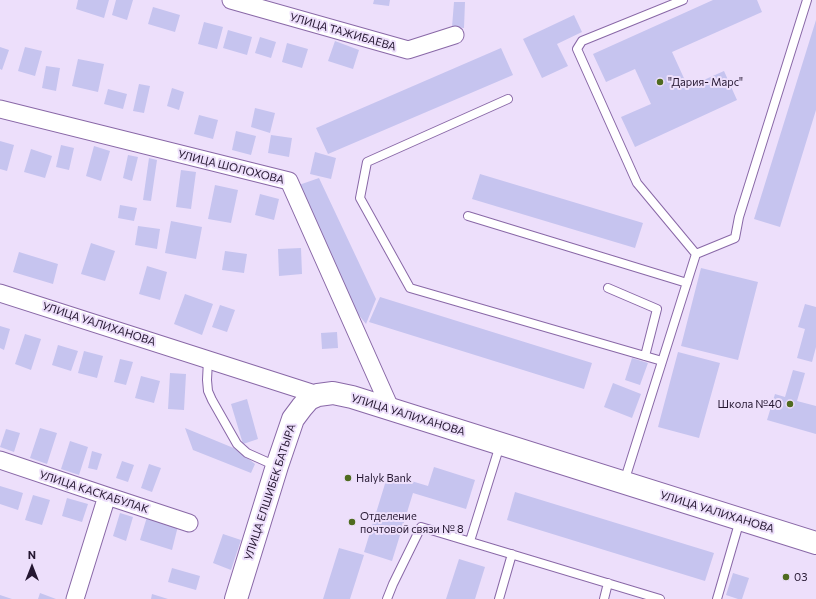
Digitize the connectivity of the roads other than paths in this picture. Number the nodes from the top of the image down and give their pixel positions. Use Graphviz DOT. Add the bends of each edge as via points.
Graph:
graph roads {
  1 [pos="231,0"];
  2 [pos="683,0"];
  3 [pos="806,0"];
  4 [pos="455,35"];
  5 [pos="508,99"];
  6 [pos="0,109"];
  7 [pos="468,216"];
  8 [pos="696,254"];
  9 [pos="687,283"];
  10 [pos="608,288"];
  11 [pos="0,293"];
  12 [pos="645,356"];
  13 [pos="208,360"];
  14 [pos="662,361"];
  15 [pos="318,395"];
  16 [pos="391,410"];
  17 [pos="500,444"];
  18 [pos="0,460"];
  19 [pos="277,466"];
  20 [pos="624,483"];
  21 [pos="107,496"];
  22 [pos="740,519"];
  23 [pos="189,523"];
  24 [pos="470,541"];
  25 [pos="816,543"];
  26 [pos="512,554"];
  27 [pos="608,583"];
  28 [pos="75,599"];
  29 [pos="236,599"];
  30 [pos="388,599"];
  31 [pos="499,599"];
  32 [pos="604,599"];
  33 [pos="660,599"];
  34 [pos="717,599"];
  1 -- 4 [label="street, УЛИЦА ТАЖИБАЕВА" via="408,50"];
  2 -- 8 [label="lane" via="582,41 577,48 637,183"];
  3 -- 8 [label="lane" via="739,217 735,238"];
  5 -- 12 [label="lane" via="367,162 360,198 410,288"];
  6 -- 16 [label="street, УЛИЦА ШОЛОХОВА" via="289,181"];
  7 -- 9 [label="lane"];
  8 -- 9 [label="lane"];
  9 -- 14 [label="lane"];
  10 -- 12 [label="lane" via="657,309"];
  11 -- 13 [label="street, УЛИЦА УАЛИХАНОВА"];
  12 -- 14 [label="lane"];
  13 -- 15 [label="street, УЛИЦА УАЛИХАНОВА"];
  13 -- 19 [label="lane" via="208,391 237,444 247,453"];
  14 -- 20 [label="lane"];
  15 -- 16 [label="main road, УЛИЦА УАЛИХАНОВА" via="333,393"];
  15 -- 19 [label="main road, УЛИЦА ЕЛШИБЕК БАТЫРА" via="309,399 293,419"];
  16 -- 17 [label="main road, УЛИЦА УАЛИХАНОВА"];
  17 -- 20 [label="main road, УЛИЦА УАЛИХАНОВА"];
  17 -- 24 [label="lane"];
  18 -- 21 [label="street, УЛИЦА КАСКАБУЛАК"];
  19 -- 29 [label="main road, УЛИЦА ЕЛШИБЕК БАТЫРА"];
  20 -- 22 [label="main road, УЛИЦА УАЛИХАНОВА"];
  21 -- 23 [label="street, УЛИЦА КАСКАБУЛАК"];
  21 -- 28 [label="street"];
  22 -- 25 [label="main road, УЛИЦА УАЛИХАНОВА"];
  22 -- 34 [label="lane"];
  24 -- 26 [label="lane"];
  24 -- 30 [label="lane" via="421,527"];
  26 -- 27 [label="lane"];
  26 -- 31 [label="lane"];
  27 -- 32 [label="lane"];
  27 -- 33 [label="lane"];
}
